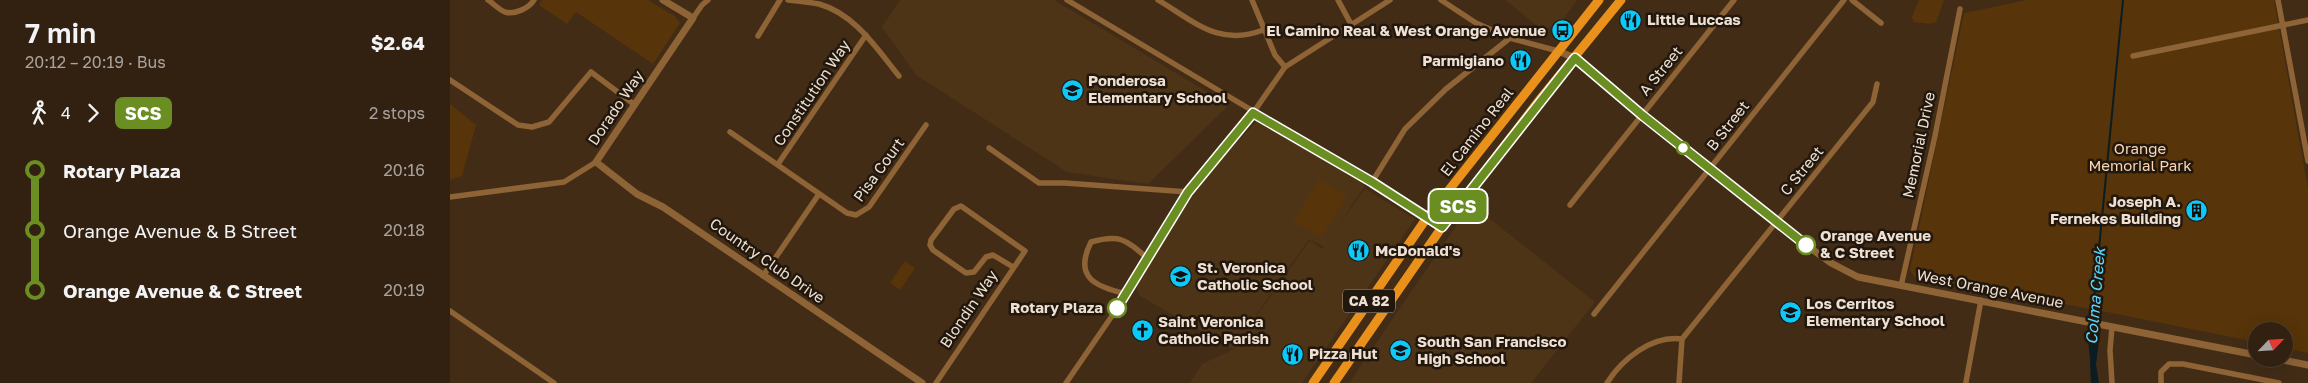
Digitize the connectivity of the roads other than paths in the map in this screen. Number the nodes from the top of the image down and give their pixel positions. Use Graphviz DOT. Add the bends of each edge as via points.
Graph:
graph roads {
  1 [pos="488,0"];
  2 [pos="534,0"];
  3 [pos="663,0"];
  4 [pos="708,0"];
  5 [pos="780,0"];
  6 [pos="788,0"];
  7 [pos="1067,0"];
  8 [pos="1158,0"];
  9 [pos="1252,0"];
  10 [pos="1338,0"];
  11 [pos="1390,0"];
  12 [pos="1441,0"];
  13 [pos="1599,0"];
  14 [pos="1621,0"];
  15 [pos="1734,0"];
  16 [pos="1844,0"];
  17 [pos="1852,0"];
  18 [pos="2278,0"];
  19 [pos="1960,9"];
  20 [pos="693,18"];
  21 [pos="2308,20"];
  22 [pos="1881,23"];
  23 [pos="1352,24"];
  24 [pos="2283,26"];
  25 [pos="1263,30"];
  26 [pos="758,36"];
  27 [pos="866,36"];
  28 [pos="1510,38"];
  29 [pos="1558,51"];
  30 [pos="2133,56"];
  31 [pos="1575,58"];
  32 [pos="1285,67"];
  33 [pos="899,76"];
  34 [pos="450,80"];
  35 [pos="1877,84"];
  36 [pos="635,105"];
  37 [pos="1253,113"];
  38 [pos="1642,115"];
  39 [pos="926,125"];
  40 [pos="730,132"];
  41 [pos="989,148"];
  42 [pos="2308,161"];
  43 [pos="596,162"];
  44 [pos="778,164"];
  45 [pos="1710,169"];
  46 [pos="1372,182"];
  47 [pos="1188,192"];
  48 [pos="819,194"];
  49 [pos="450,197"];
  50 [pos="1570,205"];
  51 [pos="1426,219"];
  52 [pos="1777,222"];
  53 [pos="1442,227"];
  54 [pos="1146,257"];
  55 [pos="1013,267"];
  56 [pos="763,276"];
  57 [pos="1901,286"];
  58 [pos="1127,294"];
  59 [pos="1981,300"];
  60 [pos="450,312"];
  61 [pos="1594,314"];
  62 [pos="2112,327"];
  63 [pos="1682,339"];
  64 [pos="2248,352"];
  65 [pos="2293,362"];
  66 [pos="2308,364"];
  67 [pos="554,383"];
  68 [pos="922,383"];
  69 [pos="936,383"];
  70 [pos="1066,383"];
  71 [pos="1313,383"];
  72 [pos="1334,383"];
  73 [pos="1607,383"];
  74 [pos="1678,383"];
  75 [pos="1965,383"];
  76 [pos="2112,383"];
  77 [pos="2161,383"];
  78 [pos="2279,383"];
  1 -- 2 [label="street" via="505,12 518,11"];
  3 -- 20 [label="street"];
  4 -- 20 [label="street"];
  5 -- 26 [label="street"];
  6 -- 27 [label="street" via="819,4 844,16"];
  7 -- 37 [label="street"];
  8 -- 25 [label="street" via="1217,34 1243,36"];
  9 -- 25 [label="street"];
  10 -- 23 [label="street"];
  11 -- 23 [label="street"];
  12 -- 28 [label="street, West Orange Avenue" via="1476,23"];
  13 -- 29 [label="main road, El Camino Real / CA 82"];
  14 -- 31 [label="main road, El Camino Real / CA 82"];
  15 -- 38 [label="street, A Street"];
  16 -- 45 [label="street, B Street"];
  17 -- 22 [label="street"];
  18 -- 24 [label="street"];
  19 -- 57 [label="street, Memorial Drive"];
  20 -- 36 [label="street, Dorado Way"];
  21 -- 24 [label="street"];
  23 -- 32 [label="street"];
  24 -- 30 [label="street"];
  24 -- 42 [label="street"];
  25 -- 32 [label="street"];
  27 -- 33 [label="street"];
  27 -- 44 [label="street, Constitution Way"];
  28 -- 29 [label="street, West Orange Avenue"];
  28 -- 46 [label="street" via="1446,90 1405,129"];
  29 -- 31 [label="street, West Orange Avenue"];
  29 -- 51 [label="main road, El Camino Real / CA 82"];
  31 -- 38 [label="street, West Orange Avenue"];
  31 -- 53 [label="main road, El Camino Real / CA 82"];
  32 -- 37 [label="street"];
  34 -- 36 [label="street" via="518,125 532,127 549,122 591,72"];
  35 -- 52 [label="street, C Street" via="1873,102"];
  36 -- 43 [label="street, Dorado Way"];
  37 -- 46 [label="street"];
  37 -- 47 [label="street"];
  38 -- 45 [label="street, West Orange Avenue"];
  38 -- 50 [label="street, A Street"];
  39 -- 48 [label="street, Pisa Court" via="866,211 851,215"];
  40 -- 44 [label="street, Pisa Court"];
  41 -- 47 [label="street" via="1039,183 1065,182"];
  43 -- 49 [label="street, Dorado Way" via="564,182"];
  43 -- 56 [label="street, Country Club Drive" via="637,194 663,207"];
  44 -- 48 [label="street, Pisa Court"];
  45 -- 52 [label="street, West Orange Avenue"];
  45 -- 61 [label="street, B Street"];
  46 -- 51 [label="street"];
  47 -- 54 [label="street"];
  48 -- 56 [label="street"];
  51 -- 53 [label="street"];
  51 -- 71 [label="main road, El Camino Real / CA 82"];
  52 -- 57 [label="street, West Orange Avenue" via="1850,274"];
  52 -- 63 [label="street, C Street"];
  53 -- 72 [label="main road, El Camino Real / CA 82"];
  54 -- 58 [label="street"];
  54 -- 58 [label="street" via="1124,239 1108,237 1091,242 1085,253 1083,266 1092,281 1102,289"];
  55 -- 55 [label="street, Blondin Way" via="1025,251 961,206 954,209 930,242 933,250 966,273 974,272 986,257 993,255"];
  55 -- 69 [label="street, Blondin Way"];
  56 -- 68 [label="street, Country Club Drive"];
  57 -- 59 [label="street, West Orange Avenue"];
  58 -- 70 [label="street"];
  59 -- 62 [label="street, West Orange Avenue"];
  59 -- 75 [label="street"];
  60 -- 67 [label="street"];
  62 -- 64 [label="street, West Orange Avenue"];
  62 -- 76 [label="street"];
  63 -- 73 [label="street" via="1670,337 1653,342 1620,365"];
  63 -- 74 [label="street"];
  65 -- 66 [label="street"];
  77 -- 78 [label="street" via="2161,372 2169,364 2183,364"];
}
